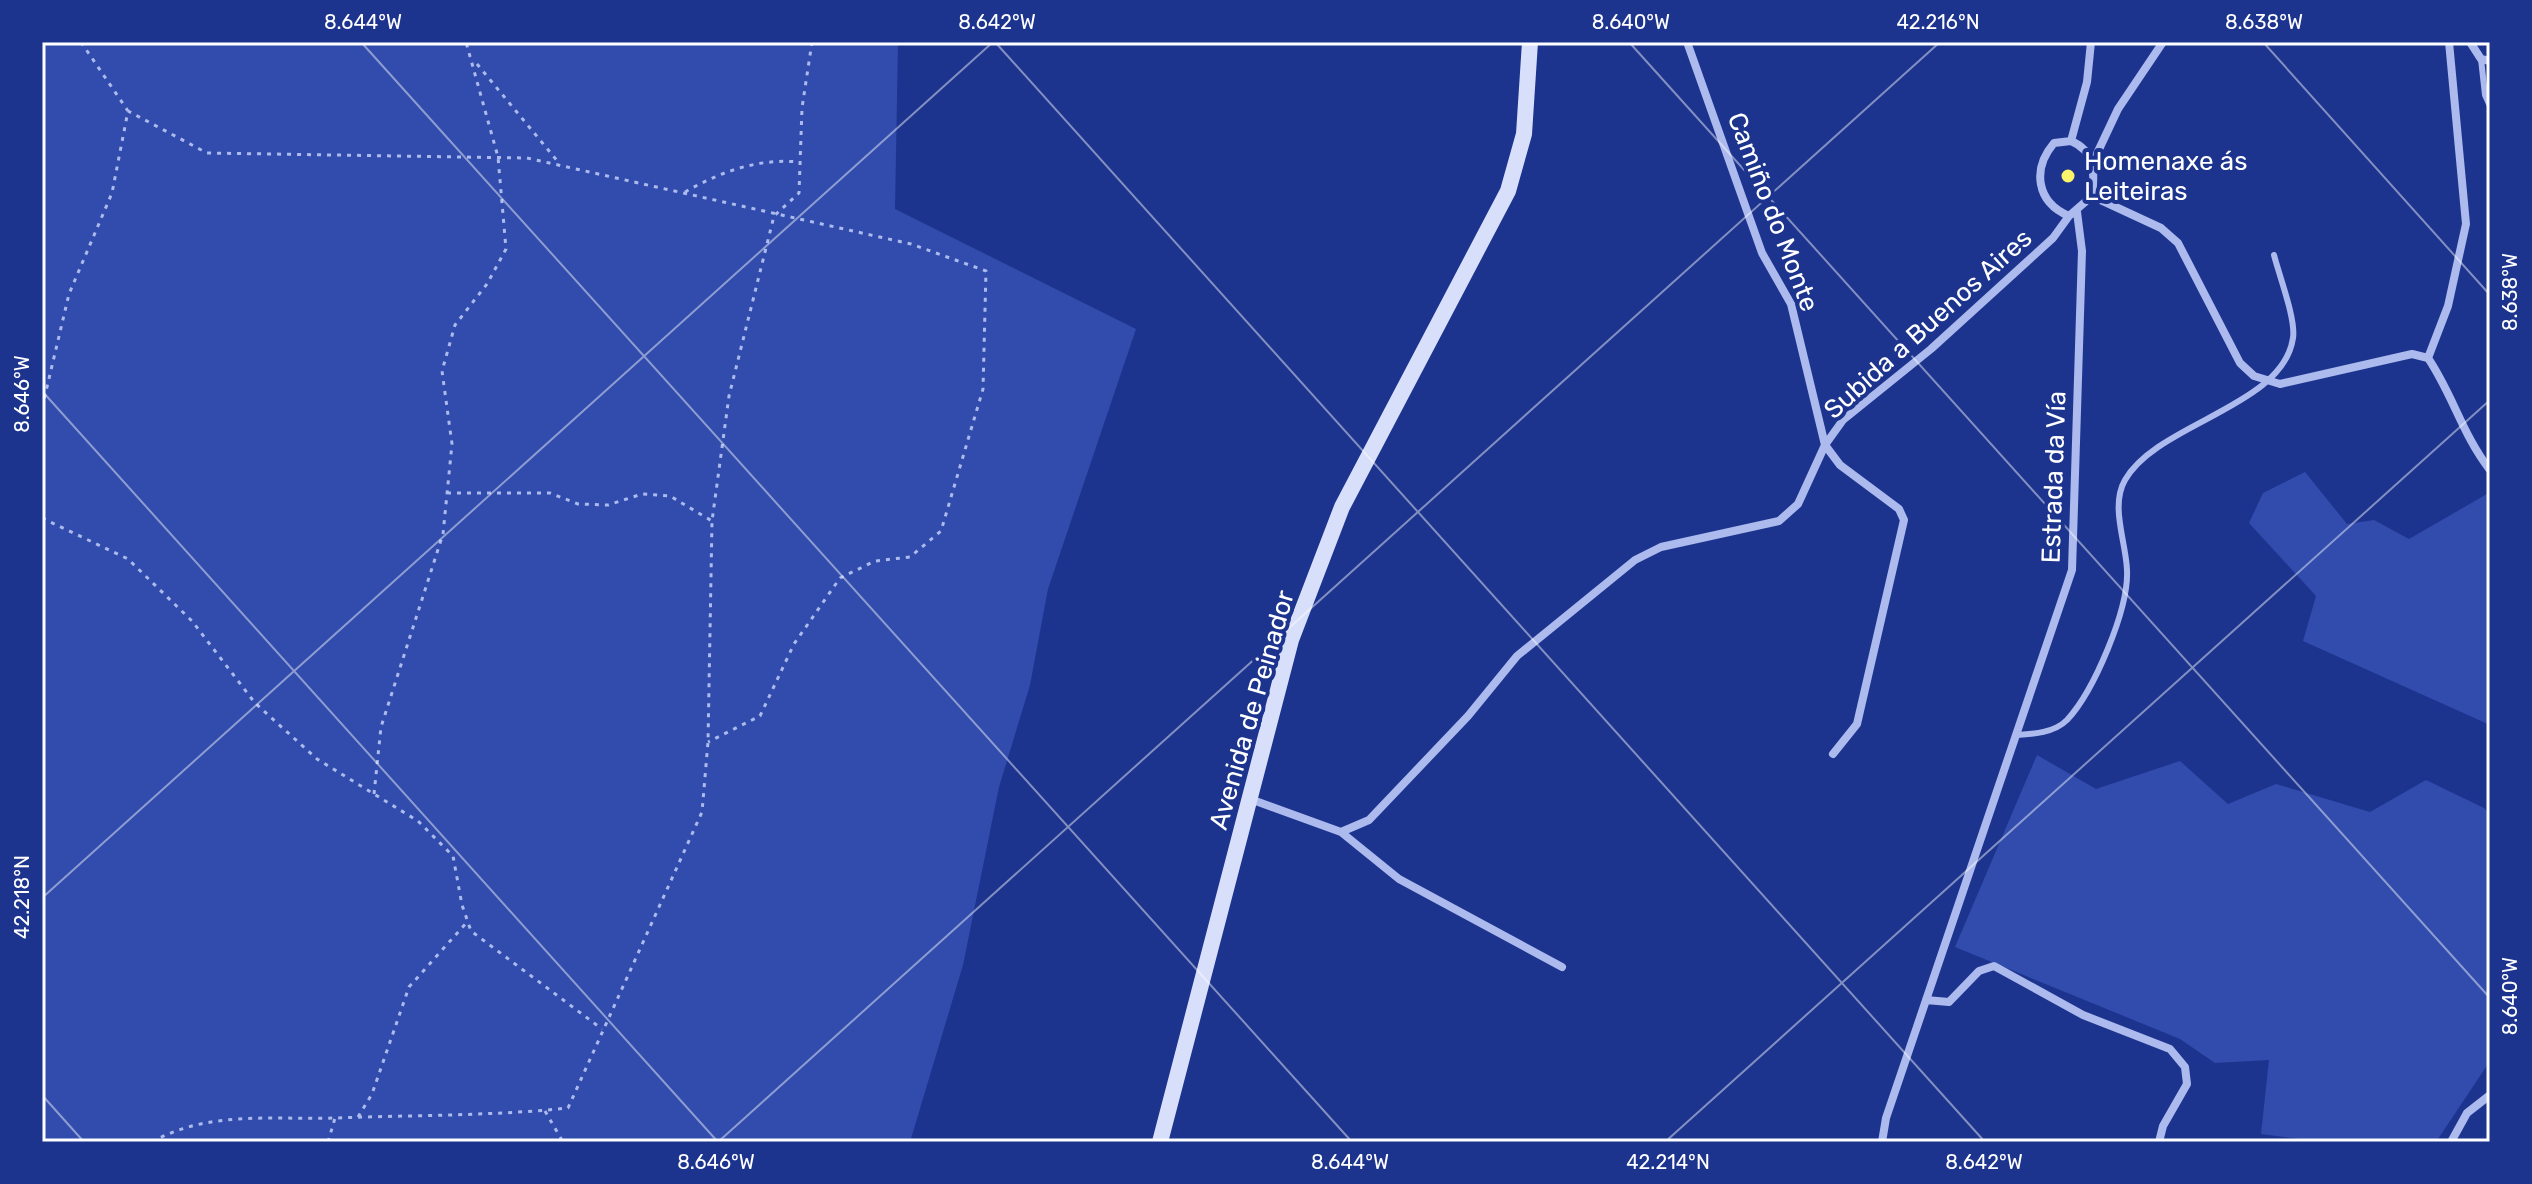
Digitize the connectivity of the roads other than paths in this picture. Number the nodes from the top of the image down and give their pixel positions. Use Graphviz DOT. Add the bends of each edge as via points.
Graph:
graph roads {
  1 [pos="1530,42"];
  2 [pos="1687,42"];
  3 [pos="2091,42"];
  4 [pos="2163,42"];
  5 [pos="2449,42"];
  6 [pos="2470,42"];
  7 [pos="2486,60"];
  8 [pos="2490,106"];
  9 [pos="2071,141"];
  10 [pos="2093,162"];
  11 [pos="2092,196"];
  12 [pos="2073,214"];
  13 [pos="2274,255"];
  14 [pos="2428,358"];
  15 [pos="2267,380"];
  16 [pos="1825,445"];
  17 [pos="2490,470"];
  18 [pos="2016,735"];
  19 [pos="1833,754"];
  20 [pos="1250,799"];
  21 [pos="1341,832"];
  22 [pos="1562,967"];
  23 [pos="1926,1000"];
  24 [pos="2490,1095"];
  25 [pos="1160,1142"];
  26 [pos="1882,1142"];
  27 [pos="2159,1142"];
  28 [pos="2451,1142"];
  1 -- 20 [label="street, Avenida de Peinador" via="1524,134 1508,191 1342,507 1291,640"];
  2 -- 16 [label="street, Camiño do Monte" via="1762,253 1791,304"];
  3 -- 9 [label="street"];
  4 -- 10 [label="street" via="2118,109"];
  5 -- 14 [label="street" via="2466,224 2448,306"];
  6 -- 7 [label="street"];
  7 -- 8 [label="lane" via="2485,95"];
  9 -- 10 [label="street" via="2084,147"];
  9 -- 12 [label="street" via="2054,143 2042,157 2039,176 2043,195 2055,211"];
  10 -- 11 [label="street"];
  11 -- 12 [label="street"];
  11 -- 15 [label="street" via="2161,228 2178,243 2240,363"];
  12 -- 16 [label="street, Subida a Buenos Aires" via="1931,349 1843,420"];
  12 -- 18 [label="street, Estrada da Vía" via="2082,251 2072,570"];
  13 -- 15 [label="lane" via="2294,334 2288,356"];
  14 -- 15 [label="street" via="2412,354 2280,384"];
  14 -- 17 [label="street" via="2469,443"];
  15 -- 18 [label="lane" via="2151,454 2125,479 2119,503 2127,572 2115,637 2066,721 2044,733"];
  16 -- 19 [label="street" via="1840,465 1899,509 1904,520 1857,724"];
  16 -- 21 [label="street, Subida a Buenos Aires" via="1798,504 1779,521 1661,547 1635,560 1517,656 1369,820"];
  18 -- 23 [label="street, Estrada da Vía"];
  20 -- 21 [label="street"];
  20 -- 25 [label="street, Avenida de Peinador"];
  21 -- 22 [label="street" via="1399,879"];
  23 -- 26 [label="street, Estrada da Vía"];
  23 -- 27 [label="street" via="1949,1002 1979,971 1994,966 2083,1015 2170,1049 2185,1067 2187,1084"];
  24 -- 28 [label="street" via="2467,1113"];
}
